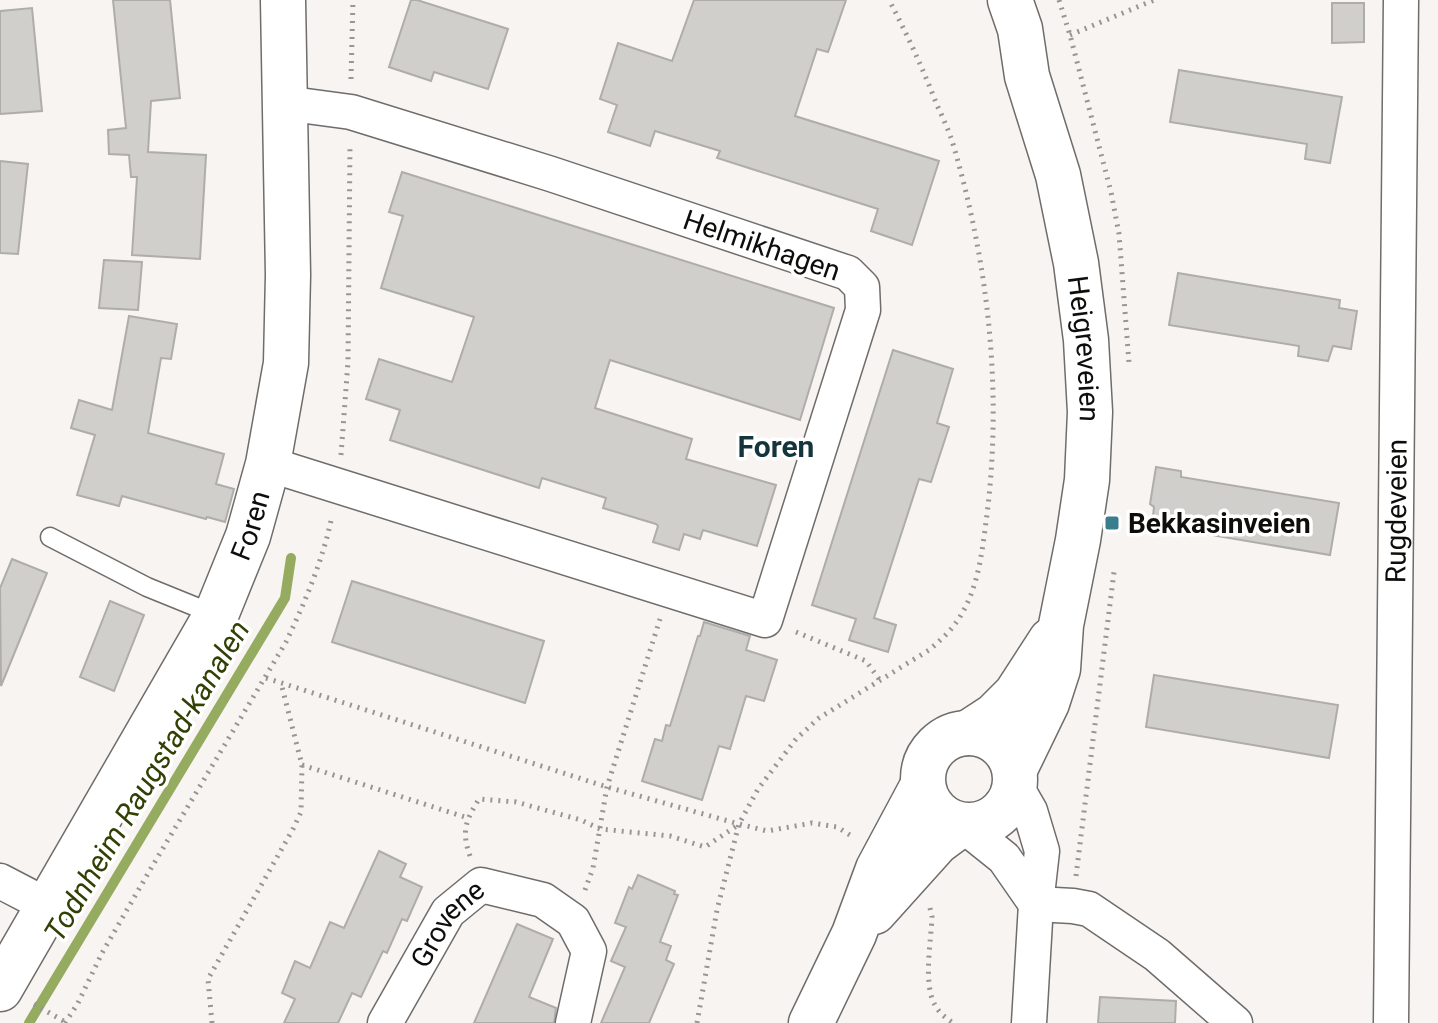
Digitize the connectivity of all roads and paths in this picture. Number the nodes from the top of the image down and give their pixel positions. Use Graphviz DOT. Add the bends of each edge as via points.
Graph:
graph roads {
  1 [pos="283,0"];
  2 [pos="353,0"];
  3 [pos="889,0"];
  4 [pos="984,0"];
  5 [pos="1010,0"];
  6 [pos="1154,0"];
  7 [pos="1401,0"];
  8 [pos="1070,35"];
  9 [pos="1027,76"];
  10 [pos="284,103"];
  11 [pos="351,112"];
  12 [pos="268,464"];
  13 [pos="339,485"];
  14 [pos="50,537"];
  15 [pos="669,590"];
  16 [pos="216,615"];
  17 [pos="765,620"];
  18 [pos="1061,625"];
  19 [pos="266,678"];
  20 [pos="880,679"];
  21 [pos="280,683"];
  22 [pos="968,733"];
  23 [pos="302,765"];
  24 [pos="1015,777"];
  25 [pos="923,785"];
  26 [pos="607,787"];
  27 [pos="468,818"];
  28 [pos="739,824"];
  29 [pos="962,825"];
  30 [pos="600,829"];
  31 [pos="860,842"];
  32 [pos="0,881"];
  33 [pos="481,885"];
  34 [pos="929,904"];
  35 [pos="1036,904"];
  36 [pos="48,906"];
  37 [pos="573,921"];
  38 [pos="854,934"];
  39 [pos="0,989"];
  40 [pos="65,1023"];
  41 [pos="212,1023"];
  42 [pos="385,1023"];
  43 [pos="573,1023"];
  44 [pos="697,1023"];
  45 [pos="811,1023"];
  46 [pos="953,1023"];
  47 [pos="1029,1023"];
  48 [pos="1235,1023"];
  49 [pos="1391,1023"];
  1 -- 10 [label="main road, Foren"];
  2 -- 11 [label="path"];
  3 -- 20 [label="path" via="952,141 977,238 995,398 992,477 972,592 944,637"];
  4 -- 9 [label="main road, Heigreveien"];
  5 -- 9 [label="main road, Heigreveien"];
  6 -- 8 [label="path"];
  7 -- 49 [label="street, Rugdeveien"];
  9 -- 18 [label="main road, Heigreveien" via="1058,175 1086,340 1087,480"];
  10 -- 11 [label="street, Helmikhagen"];
  10 -- 12 [label="main road, Foren" via="286,363"];
  11 -- 13 [label="path" via="348,362"];
  11 -- 17 [label="street, Helmikhagen" via="848,273 862,287 863,310"];
  12 -- 13 [label="street"];
  12 -- 16 [label="main road, Foren" via="248,536"];
  13 -- 15 [label="street"];
  13 -- 19 [label="path" via="318,568"];
  14 -- 16 [label="lane" via="147,587"];
  15 -- 17 [label="street"];
  15 -- 26 [label="path"];
  16 -- 36 [label="main road, Foren"];
  17 -- 20 [label="path" via="866,661"];
  18 -- 22 [label="main road, Heigreveien" via="1016,694"];
  18 -- 24 [label="main road, Heigreveien" via="1058,669"];
  19 -- 21 [label="path"];
  19 -- 40 [label="path"];
  20 -- 28 [label="path" via="796,739"];
  21 -- 23 [label="path"];
  21 -- 26 [label="path"];
  22 -- 24 [label="main road" via="1002,747"];
  22 -- 25 [label="main road, Heigreveien" via="934,749"];
  23 -- 27 [label="path"];
  23 -- 41 [label="path" via="301,812 208,979"];
  24 -- 29 [label="main road, Heigreveien" via="998,816"];
  24 -- 35 [label="street" via="1042,851"];
  25 -- 29 [label="main road" via="935,811"];
  25 -- 38 [label="main road, Heigreveien" via="878,869"];
  26 -- 28 [label="path"];
  26 -- 30 [label="path"];
  27 -- 30 [label="path" via="479,799 516,802"];
  27 -- 33 [label="path" via="464,839"];
  28 -- 30 [label="path" via="705,847 670,836"];
  28 -- 31 [label="path" via="767,831 812,823 837,827"];
  28 -- 44 [label="path"];
  29 -- 35 [label="street" via="1004,858"];
  29 -- 38 [label="main road, Heigreveien" via="937,842"];
  30 -- 37 [label="path" via="593,868"];
  32 -- 36 [label="street"];
  33 -- 37 [label="street, Grovene" via="543,900"];
  33 -- 42 [label="street, Grovene" via="448,912"];
  34 -- 46 [label="path" via="930,992"];
  35 -- 47 [label="street"];
  35 -- 48 [label="street" via="1089,909 1157,955"];
  36 -- 39 [label="main road, Foren"];
  37 -- 43 [label="street" via="589,951"];
  38 -- 45 [label="main road, Heigreveien"];
}
